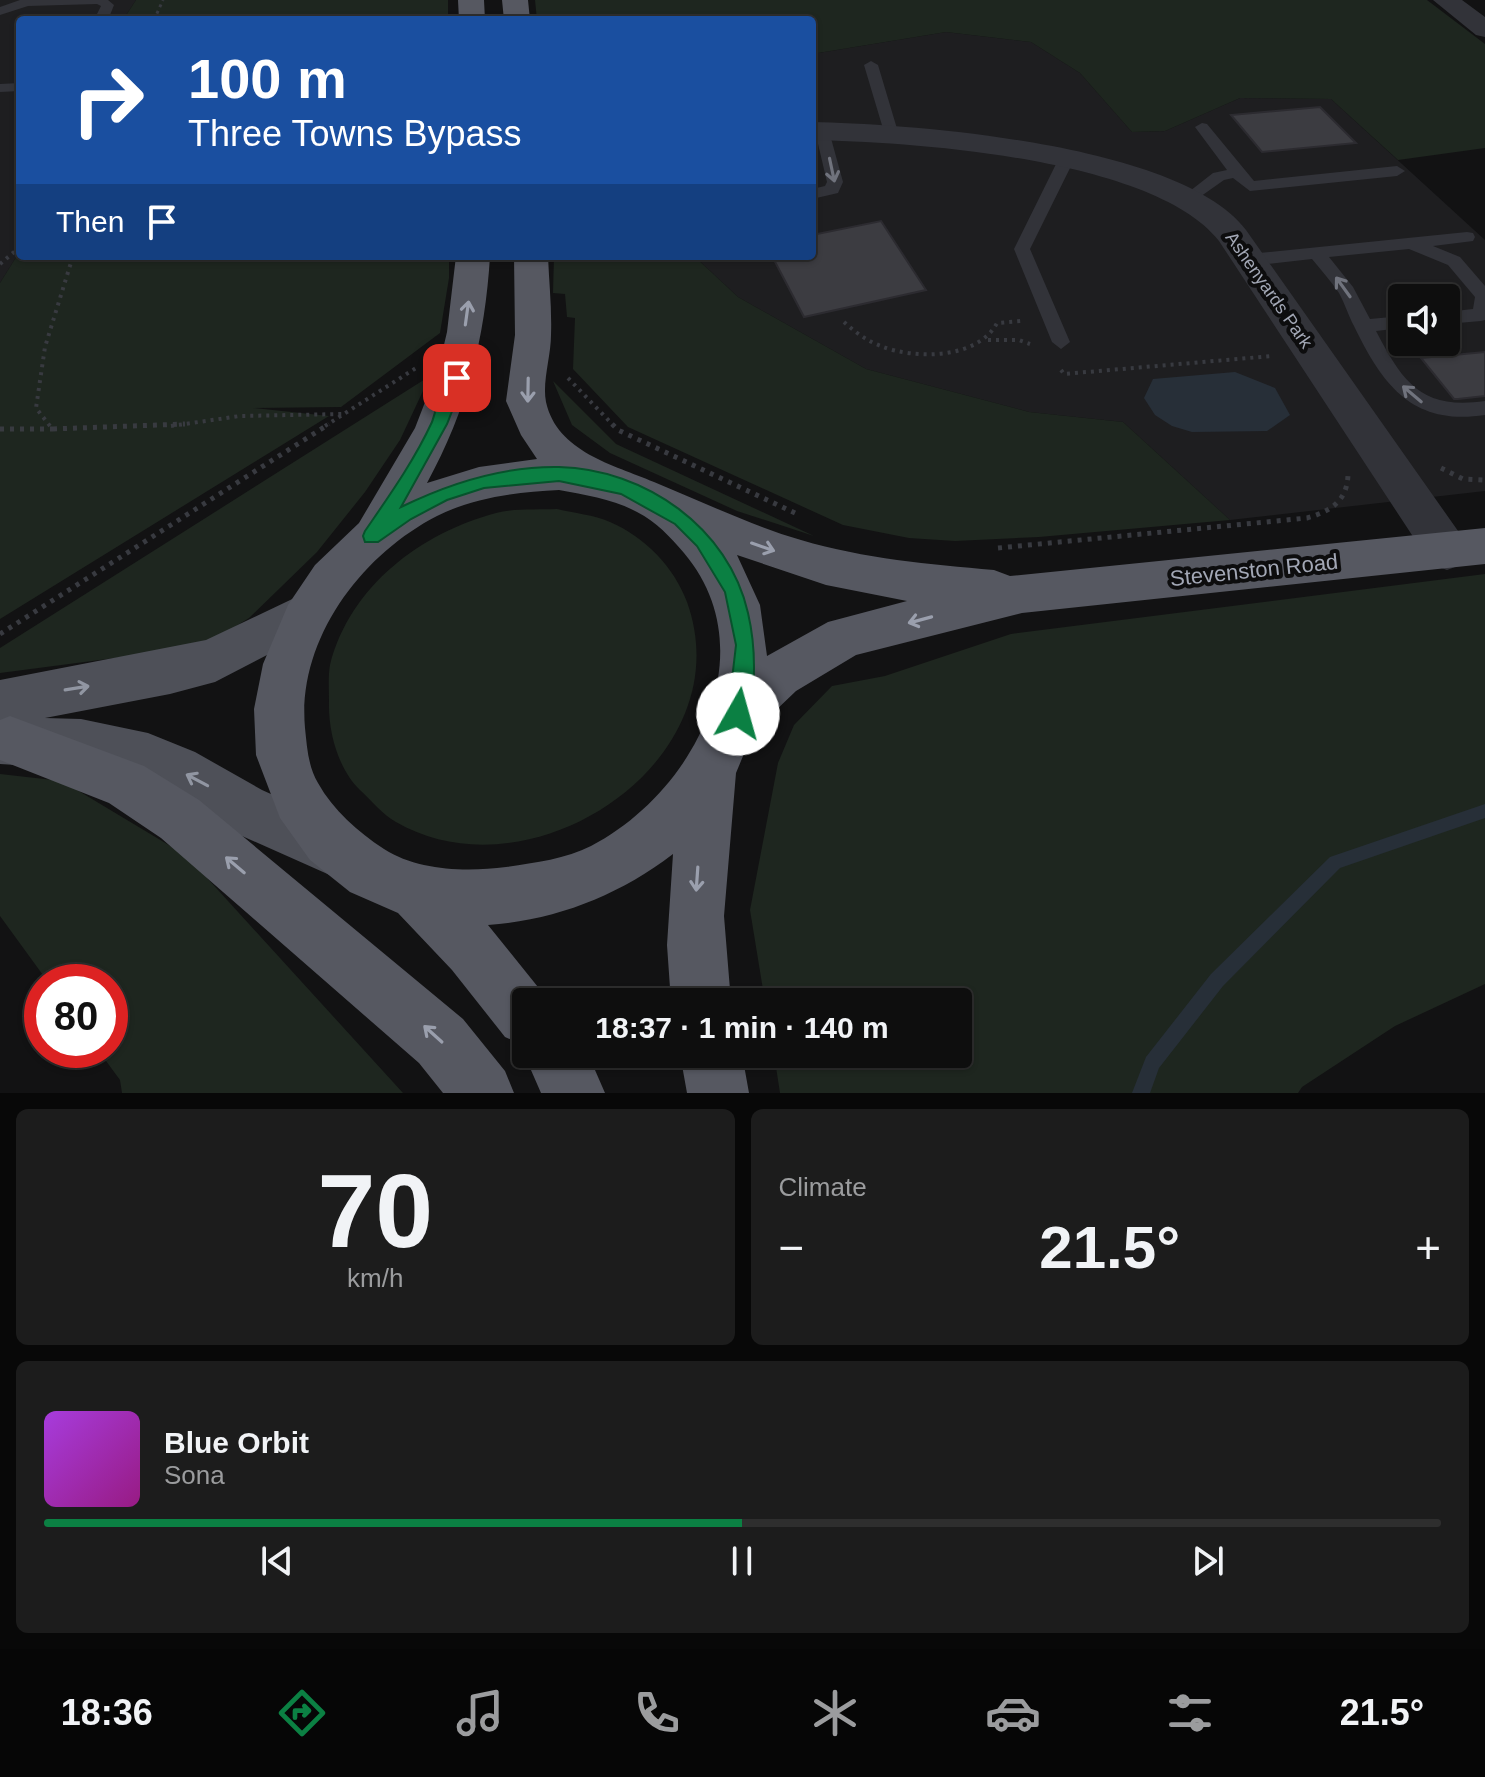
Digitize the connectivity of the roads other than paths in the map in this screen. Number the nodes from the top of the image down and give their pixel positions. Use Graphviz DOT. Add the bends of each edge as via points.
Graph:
graph roads {
  1 [pos="1446,0"];
  2 [pos="0,11"];
  3 [pos="103,16"];
  4 [pos="1485,29"];
  5 [pos="871,65"];
  6 [pos="1202,127"];
  7 [pos="817,131"];
  8 [pos="891,132"];
  9 [pos="1066,160"];
  10 [pos="1397,171"];
  11 [pos="1237,173"];
  12 [pos="816,193"];
  13 [pos="1187,201"];
  14 [pos="1467,237"];
  15 [pos="1441,240"];
  16 [pos="1410,243"];
  17 [pos="1316,253"];
  18 [pos="473,260"];
  19 [pos="531,260"];
  20 [pos="1249,260"];
  21 [pos="1485,273"];
  22 [pos="1460,317"];
  23 [pos="1388,323"];
  24 [pos="1363,326"];
  25 [pos="1061,342"];
  26 [pos="1485,408"];
  27 [pos="596,479"];
  28 [pos="665,507"];
  29 [pos="372,536"];
  30 [pos="1466,548"];
  31 [pos="1022,593"];
  32 [pos="307,612"];
  33 [pos="738,714"];
  34 [pos="3,728"];
  35 [pos="710,774"];
  36 [pos="341,853"];
  37 [pos="418,893"];
  38 [pos="698,988"];
  39 [pos="512,999"];
  40 [pos="562,1068"];
  41 [pos="714,1068"];
  42 [pos="483,1093"];
  43 [pos="574,1093"];
  44 [pos="718,1093"];
  1 -- 4 [label="street"];
  2 -- 3 [label="lane" via="27,2 99,0 108,5"];
  5 -- 8 [label="lane"];
  6 -- 11 [label="lane"];
  7 -- 8 [label="street, Ashenyards Park"];
  7 -- 12 [label="lane, one-way" via="835,182 832,190"];
  8 -- 9 [label="street, Ashenyards Park"];
  9 -- 13 [label="street, Ashenyards Park" via="1137,179"];
  9 -- 25 [label="lane" via="1022,249"];
  10 -- 11 [label="lane" via="1250,186"];
  11 -- 13 [label="lane" via="1219,176"];
  13 -- 20 [label="street, Ashenyards Park" via="1225,226"];
  14 -- 15 [label="lane"];
  15 -- 16 [label="lane"];
  15 -- 21 [label="lane"];
  16 -- 17 [label="lane"];
  16 -- 22 [label="lane" via="1454,261 1481,289 1481,315"];
  17 -- 20 [label="lane"];
  24 -- 17 [label="lane, one-way" via="1349,295"];
  29 -- 18 [label="highway, one-way" via="439,424 461,360"];
  19 -- 27 [label="highway, one-way" via="533,335 526,401 541,435 557,454"];
  20 -- 30 [label="street, Ashenyards Park" via="1377,447"];
  23 -- 24 [label="lane"];
  26 -- 24 [label="lane, one-way" via="1443,410 1415,399"];
  27 -- 28 [label="highway"];
  27 -- 29 [label="highway" via="559,474 484,481 441,495"];
  28 -- 31 [label="highway, one-way" via="787,555 853,572"];
  28 -- 33 [label="highway" via="703,540 734,590 746,645"];
  29 -- 32 [label="highway" via="342,564"];
  30 -- 31 [label="highway, Stevenston Road"];
  31 -- 33 [label="highway, one-way" via="845,637 779,675"];
  34 -- 32 [label="main road, one-way" via="215,660"];
  32 -- 36 [label="highway" via="281,684 281,752 292,788 315,827"];
  33 -- 35 [label="highway"];
  36 -- 34 [label="main road, one-way" via="148,758"];
  42 -- 34 [label="highway, one-way" via="441,1041 180,819 126,784"];
  35 -- 37 [label="highway" via="677,815 635,849 573,883 484,900"];
  35 -- 38 [label="highway, one-way" via="696,878"];
  36 -- 37 [label="highway" via="377,877"];
  37 -- 39 [label="highway"];
  40 -- 43 [label="highway"];
  41 -- 44 [label="highway"];
}
